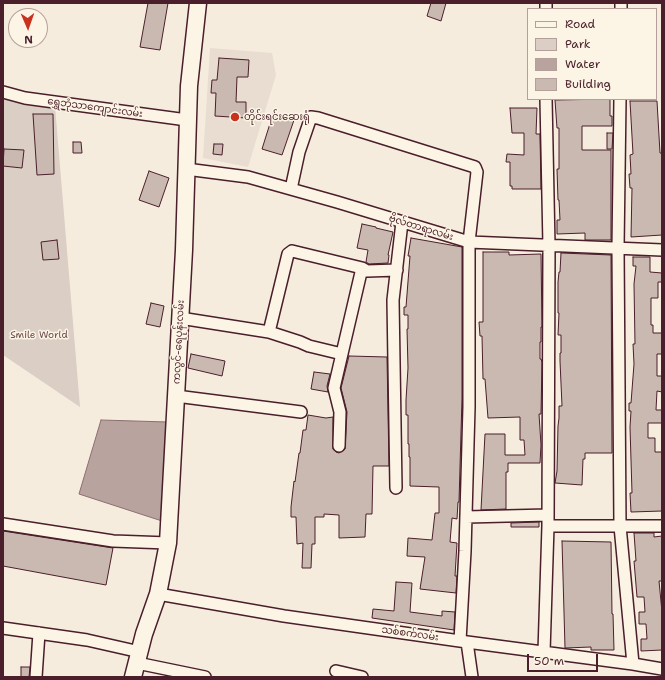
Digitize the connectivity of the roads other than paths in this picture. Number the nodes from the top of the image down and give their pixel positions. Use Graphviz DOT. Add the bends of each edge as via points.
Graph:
graph roads {
  1 [pos="198,3"];
  2 [pos="3,92"];
  3 [pos="546,100"];
  4 [pos="620,100"];
  5 [pos="187,120"];
  6 [pos="186,169"];
  7 [pos="291,189"];
  8 [pos="402,222"];
  9 [pos="470,242"];
  10 [pos="549,246"];
  11 [pos="618,248"];
  12 [pos="662,250"];
  13 [pos="362,268"];
  14 [pos="397,270"];
  15 [pos="180,318"];
  16 [pos="268,332"];
  17 [pos="342,354"];
  18 [pos="176,396"];
  19 [pos="301,412"];
  20 [pos="339,446"];
  21 [pos="396,488"];
  22 [pos="466,517"];
  23 [pos="548,521"];
  24 [pos="3,524"];
  25 [pos="620,526"];
  26 [pos="662,526"];
  27 [pos="168,543"];
  28 [pos="158,594"];
  29 [pos="3,628"];
  30 [pos="39,633"];
  31 [pos="463,642"];
  32 [pos="544,652"];
  33 [pos="136,664"];
  34 [pos="633,664"];
  35 [pos="662,669"];
  36 [pos="336,671"];
  37 [pos="36,677"];
  38 [pos="205,677"];
  39 [pos="362,677"];
  40 [pos="472,677"];
  1 -- 5 [label="street, ကလွင်-ရေပုန်းလမ်း"];
  2 -- 5 [label="street, ရွှေဘုံသာကျောင်းလမ်း" via="26,98"];
  3 -- 10 [label="street"];
  4 -- 11 [label="street"];
  5 -- 6 [label="street, ကလွင်-ရေပုန်းလမ်း"];
  6 -- 7 [label="street, ဗိုလ်တာရာလမ်း" via="248,177"];
  6 -- 15 [label="street, ကလွင်-ရေပုန်းလမ်း"];
  7 -- 8 [label="street, ဗိုလ်တာရာလမ်း"];
  7 -- 9 [label="street" via="299,152 311,117 318,118 476,167"];
  8 -- 9 [label="street, ဗိုလ်တာရာလမ်း"];
  8 -- 14 [label="street"];
  9 -- 10 [label="street, ဗိုလ်တာရာလမ်း"];
  9 -- 22 [label="street"];
  10 -- 11 [label="street, ဗိုလ်တာရာလမ်း"];
  10 -- 23 [label="street"];
  11 -- 12 [label="street, ဗိုလ်တာရာလမ်း"];
  11 -- 25 [label="street"];
  13 -- 14 [label="street" via="367,271"];
  13 -- 16 [label="street" via="292,251 288,254"];
  13 -- 17 [label="street"];
  14 -- 21 [label="street" via="393,300"];
  15 -- 16 [label="street"];
  15 -- 18 [label="street, ကလွင်-ရေပုန်းလမ်း"];
  16 -- 17 [label="street"];
  17 -- 20 [label="street" via="334,388 340,412"];
  18 -- 19 [label="street"];
  18 -- 27 [label="street, ကလွင်-ရေပုန်းလမ်း"];
  22 -- 23 [label="street"];
  22 -- 31 [label="street"];
  23 -- 25 [label="street"];
  23 -- 32 [label="street"];
  24 -- 27 [label="street" via="113,541"];
  25 -- 26 [label="street"];
  25 -- 34 [label="street"];
  27 -- 28 [label="street, ကလွင်-ရေပုန်းလမ်း"];
  28 -- 31 [label="street, သစ်စက်လမ်း" via="284,616"];
  28 -- 33 [label="street, ကလွင်-ရေပုန်းလမ်း"];
  29 -- 30 [label="street"];
  30 -- 33 [label="street" via="87,640"];
  30 -- 37 [label="street"];
  31 -- 32 [label="street, သစ်စက်လမ်း"];
  31 -- 40 [label="street"];
  32 -- 34 [label="street, သစ်စက်လမ်း"];
  33 -- 38 [label="street"];
  34 -- 35 [label="street, သစ်စက်လမ်း"];
  36 -- 39 [label="street"];
}
